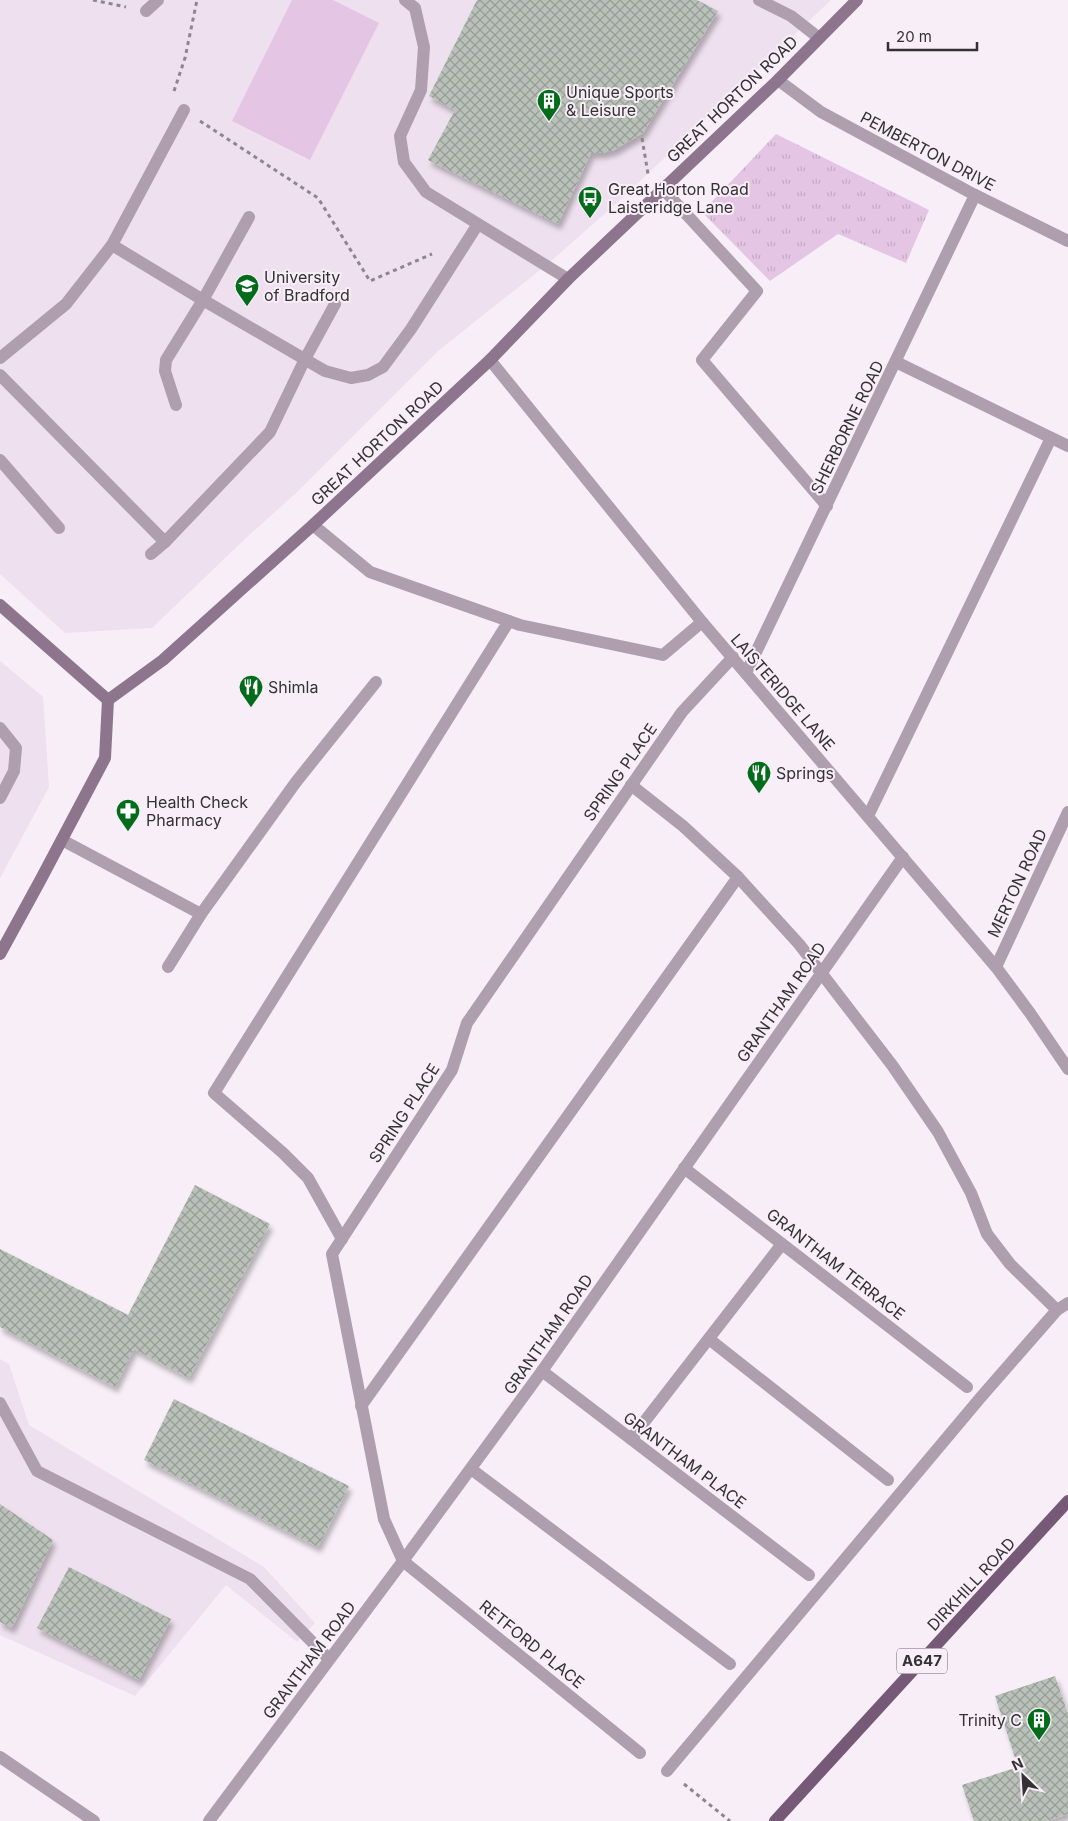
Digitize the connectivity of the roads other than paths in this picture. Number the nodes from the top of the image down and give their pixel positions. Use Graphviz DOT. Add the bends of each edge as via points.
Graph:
graph roads {
  1 [pos="158,0"];
  2 [pos="405,0"];
  3 [pos="759,0"];
  4 [pos="857,0"];
  5 [pos="146,11"];
  6 [pos="819,38"];
  7 [pos="778,80"];
  8 [pos="184,110"];
  9 [pos="663,189"];
  10 [pos="975,195"];
  11 [pos="249,217"];
  12 [pos="478,224"];
  13 [pos="1068,241"];
  14 [pos="112,245"];
  15 [pos="568,279"];
  16 [pos="203,300"];
  17 [pos="335,304"];
  18 [pos="0,358"];
  19 [pos="305,359"];
  20 [pos="490,360"];
  21 [pos="896,362"];
  22 [pos="0,374"];
  23 [pos="176,405"];
  24 [pos="1051,438"];
  25 [pos="1068,446"];
  26 [pos="0,460"];
  27 [pos="827,506"];
  28 [pos="313,525"];
  29 [pos="59,528"];
  30 [pos="165,542"];
  31 [pos="151,554"];
  32 [pos="0,605"];
  33 [pos="509,621"];
  34 [pos="702,622"];
  35 [pos="733,657"];
  36 [pos="746,673"];
  37 [pos="376,682"];
  38 [pos="108,700"];
  39 [pos="0,728"];
  40 [pos="631,785"];
  41 [pos="0,798"];
  42 [pos="1068,812"];
  43 [pos="868,816"];
  44 [pos="62,840"];
  45 [pos="903,857"];
  46 [pos="738,877"];
  47 [pos="202,914"];
  48 [pos="0,954"];
  49 [pos="168,967"];
  50 [pos="996,967"];
  51 [pos="821,973"];
  52 [pos="1068,1068"];
  53 [pos="684,1168"];
  54 [pos="342,1239"];
  55 [pos="782,1244"];
  56 [pos="1068,1302"];
  57 [pos="1057,1310"];
  58 [pos="709,1338"];
  59 [pos="542,1372"];
  60 [pos="967,1387"];
  61 [pos="0,1404"];
  62 [pos="362,1406"];
  63 [pos="631,1440"];
  64 [pos="471,1469"];
  65 [pos="888,1480"];
  66 [pos="1068,1501"];
  67 [pos="403,1561"];
  68 [pos="809,1575"];
  69 [pos="329,1659"];
  70 [pos="730,1664"];
  71 [pos="640,1753"];
  72 [pos="0,1757"];
  73 [pos="667,1771"];
  74 [pos="94,1821"];
  75 [pos="209,1821"];
  76 [pos="775,1821"];
  1 -- 5 [label="street"];
  2 -- 12 [label="street" via="415,8 424,47 421,90 400,136 404,162 426,192"];
  3 -- 6 [label="street" via="791,16"];
  4 -- 6 [label="street, GREAT HORTON ROAD"];
  6 -- 7 [label="street, GREAT HORTON ROAD"];
  7 -- 9 [label="street, GREAT HORTON ROAD"];
  7 -- 10 [label="street, PEMBERTON DRIVE" via="821,112"];
  8 -- 14 [label="street"];
  9 -- 15 [label="street, GREAT HORTON ROAD"];
  9 -- 27 [label="street" via="757,291 702,360"];
  10 -- 13 [label="street, PEMBERTON DRIVE"];
  10 -- 21 [label="street, SHERBORNE ROAD"];
  11 -- 16 [label="street"];
  12 -- 15 [label="street"];
  12 -- 19 [label="street" via="383,367 368,375 351,378 325,371"];
  14 -- 16 [label="street"];
  14 -- 18 [label="street" via="66,304"];
  15 -- 20 [label="street, GREAT HORTON ROAD"];
  16 -- 19 [label="street"];
  16 -- 23 [label="street" via="166,360 165,371"];
  17 -- 19 [label="street"];
  19 -- 30 [label="street" via="270,432"];
  20 -- 28 [label="street, GREAT HORTON ROAD"];
  20 -- 34 [label="street, LAISTERIDGE LANE"];
  21 -- 24 [label="street"];
  21 -- 27 [label="street, SHERBORNE ROAD"];
  22 -- 30 [label="street"];
  24 -- 25 [label="street"];
  24 -- 43 [label="street"];
  26 -- 29 [label="street"];
  27 -- 36 [label="street, SHERBORNE ROAD"];
  28 -- 33 [label="street" via="370,572"];
  28 -- 38 [label="street, GREAT HORTON ROAD" via="163,660"];
  30 -- 31 [label="street"];
  32 -- 38 [label="street"];
  33 -- 34 [label="street" via="663,655"];
  33 -- 54 [label="street" via="214,1093 308,1178"];
  34 -- 35 [label="street, LAISTERIDGE LANE"];
  35 -- 36 [label="street, LAISTERIDGE LANE"];
  35 -- 40 [label="street, SPRING PLACE" via="682,712"];
  36 -- 43 [label="street, LAISTERIDGE LANE"];
  37 -- 47 [label="street" via="296,782"];
  38 -- 44 [label="street" via="105,758"];
  39 -- 41 [label="street" via="16,748 14,771"];
  40 -- 46 [label="street" via="684,826"];
  40 -- 54 [label="street, SPRING PLACE" via="467,1023 452,1070"];
  42 -- 50 [label="street, MERTON ROAD"];
  43 -- 45 [label="street, LAISTERIDGE LANE"];
  44 -- 47 [label="street"];
  44 -- 48 [label="street"];
  45 -- 50 [label="street, LAISTERIDGE LANE"];
  45 -- 51 [label="street, GRANTHAM ROAD"];
  46 -- 51 [label="street"];
  46 -- 62 [label="street"];
  47 -- 49 [label="street"];
  50 -- 52 [label="street, LAISTERIDGE LANE"];
  51 -- 53 [label="street, GRANTHAM ROAD"];
  51 -- 57 [label="street" via="892,1065 938,1132 971,1193 987,1234 1010,1264"];
  53 -- 55 [label="street, GRANTHAM TERRACE"];
  53 -- 59 [label="street, GRANTHAM ROAD"];
  54 -- 62 [label="street, SPRING PLACE" via="332,1254"];
  55 -- 58 [label="street"];
  55 -- 60 [label="street, GRANTHAM TERRACE"];
  56 -- 57 [label="street"];
  57 -- 73 [label="street"];
  58 -- 63 [label="street"];
  58 -- 65 [label="street"];
  59 -- 63 [label="street, GRANTHAM PLACE"];
  59 -- 64 [label="street, GRANTHAM ROAD"];
  61 -- 69 [label="street" via="37,1471 250,1579"];
  62 -- 67 [label="street, SPRING PLACE" via="384,1518"];
  63 -- 68 [label="street, GRANTHAM PLACE"];
  64 -- 67 [label="street, GRANTHAM ROAD"];
  64 -- 70 [label="street"];
  66 -- 76 [label="main road, DIRKHILL ROAD / A647"];
  67 -- 69 [label="street, GRANTHAM ROAD"];
  67 -- 71 [label="street, RETFORD PLACE"];
  69 -- 75 [label="street, GRANTHAM ROAD"];
  72 -- 74 [label="street"];
}
